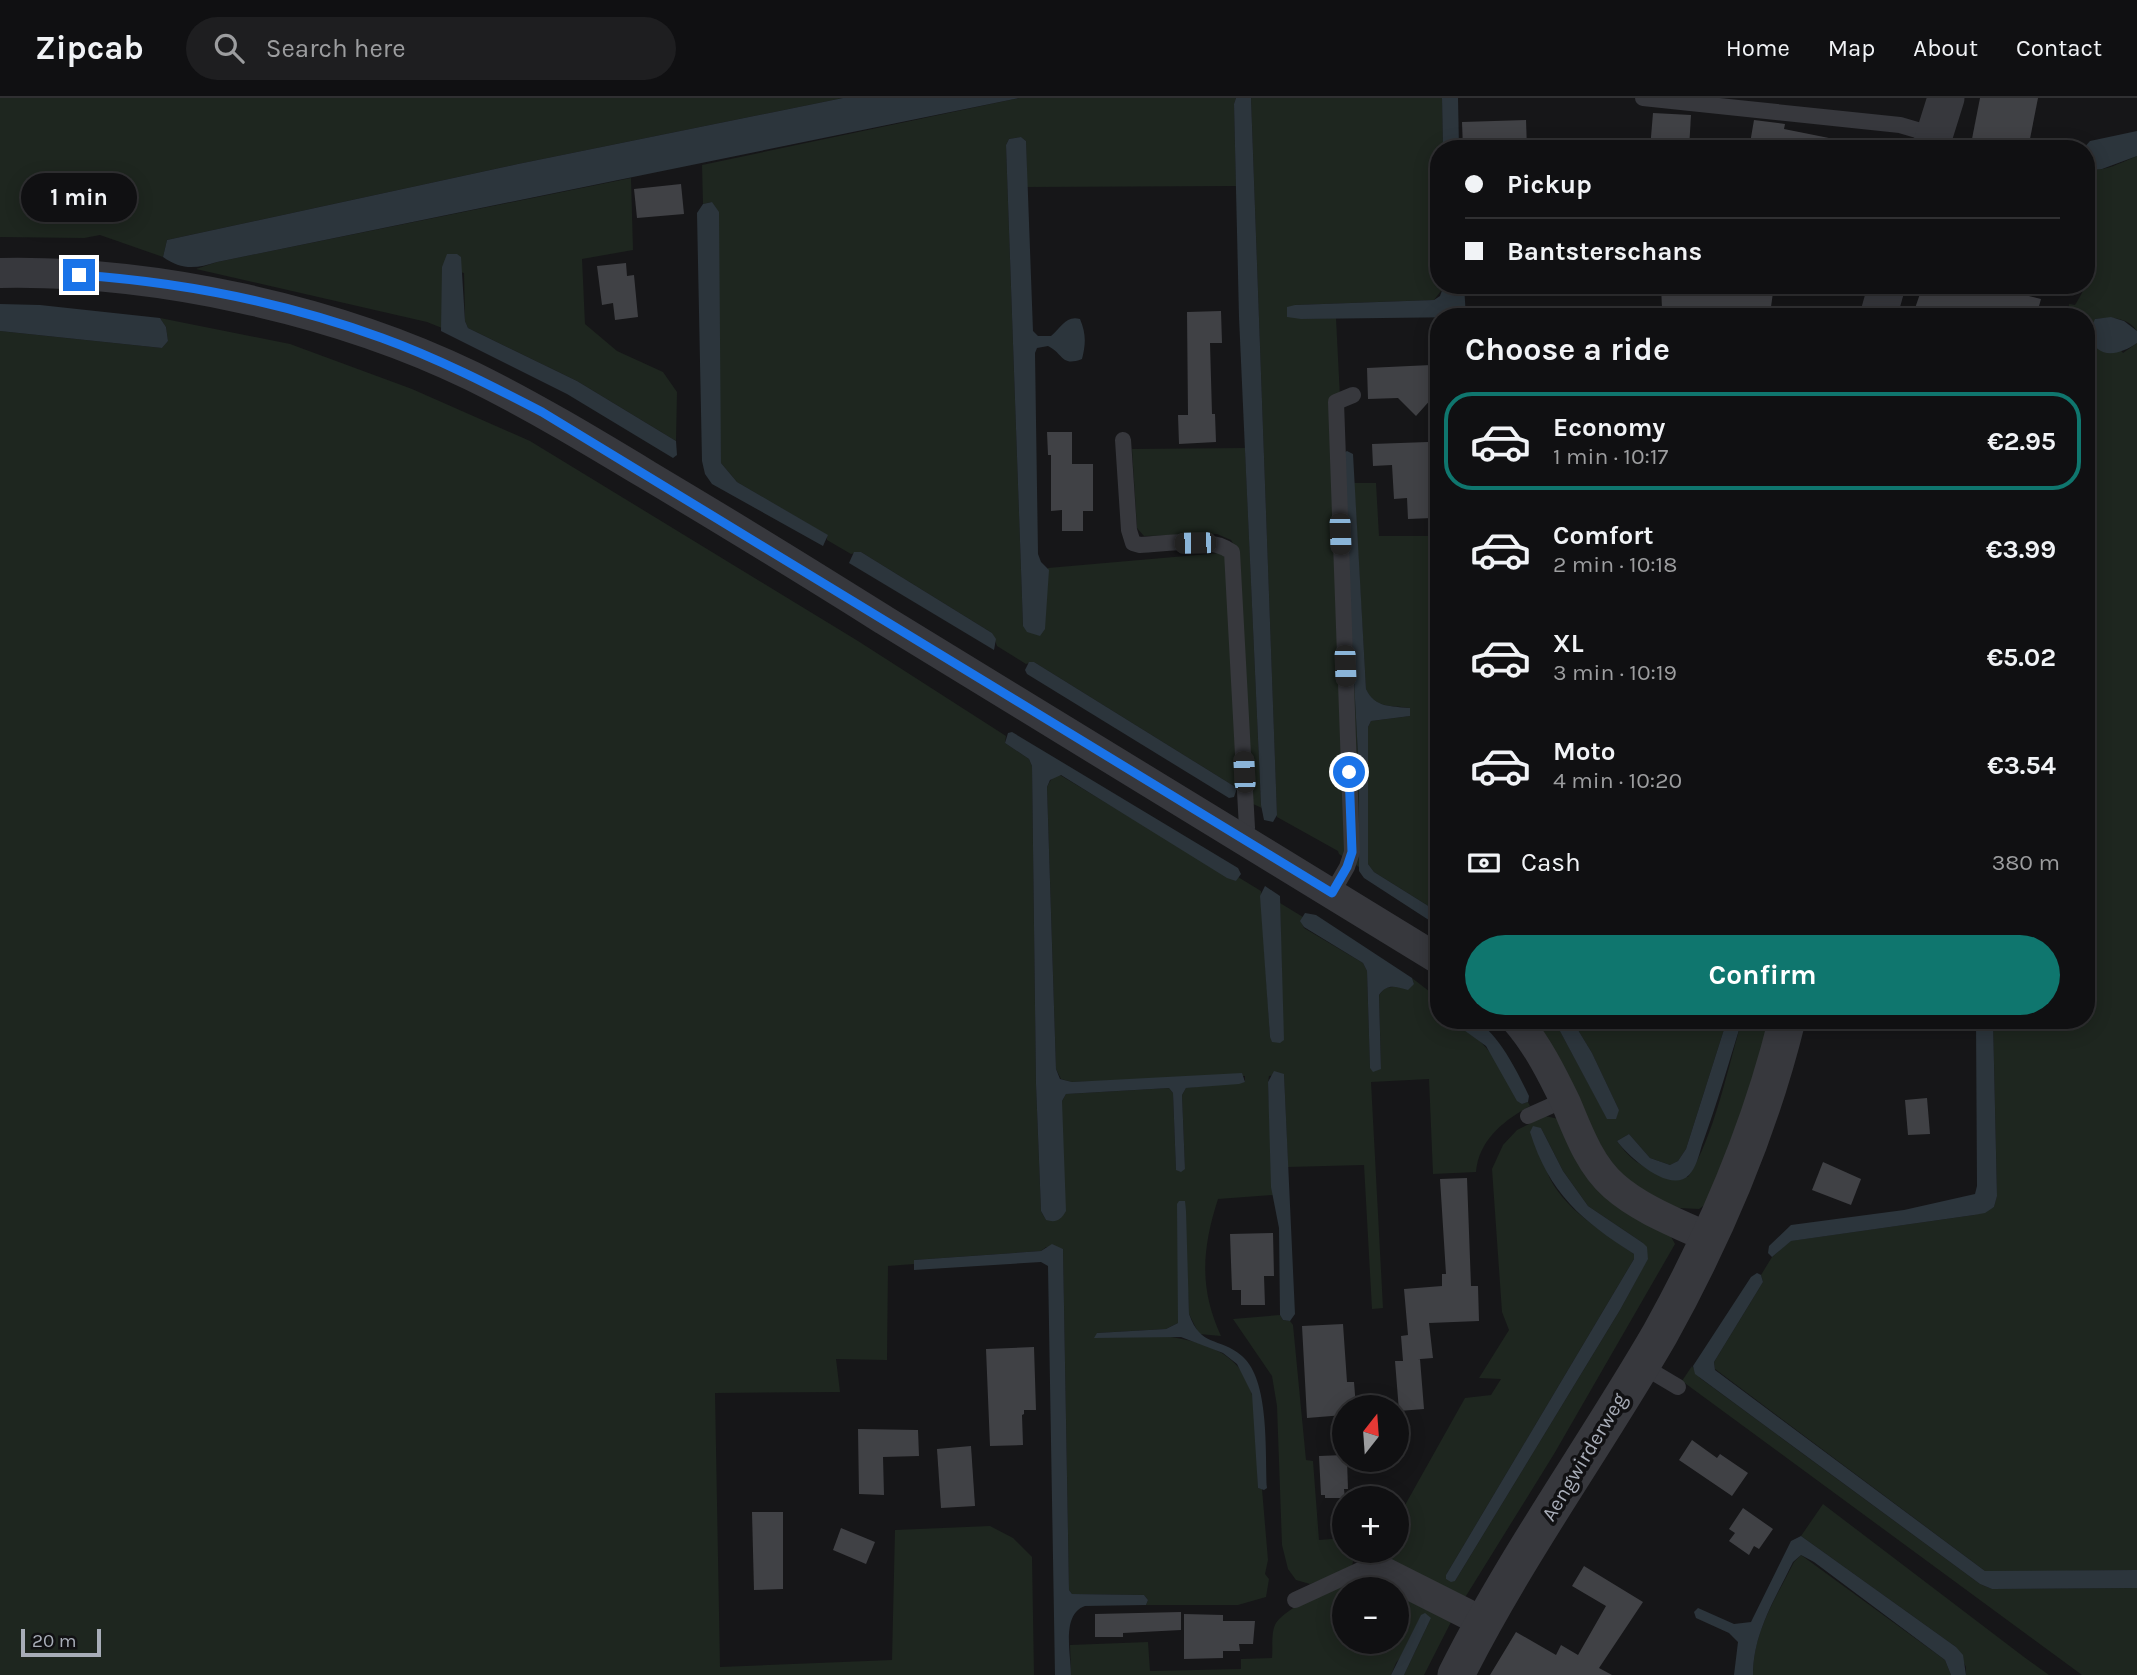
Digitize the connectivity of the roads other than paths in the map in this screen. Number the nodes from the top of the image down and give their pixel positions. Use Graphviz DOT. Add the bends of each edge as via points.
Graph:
graph roads {
  1 [pos="1643,98"];
  2 [pos="1946,98"];
  3 [pos="1928,140"];
  4 [pos="1933,140"];
  5 [pos="0,273"];
  6 [pos="1353,395"];
  7 [pos="1123,440"];
  8 [pos="1239,837"];
  9 [pos="1332,893"];
  10 [pos="1430,953"];
  11 [pos="1523,1029"];
  12 [pos="1784,1029"];
  13 [pos="1564,1100"];
  14 [pos="1528,1116"];
  15 [pos="1709,1238"];
  16 [pos="1641,1364"];
  17 [pos="1678,1387"];
  18 [pos="1366,1563"];
  19 [pos="1385,1563"];
  20 [pos="1300,1594"];
  21 [pos="1485,1623"];
  22 [pos="1456,1675"];
  1 -- 3 [label="lane" via="1900,125"];
  2 -- 4 [label="street"];
  5 -- 8 [label="street" via="164,284 275,306 381,338 468,374 542,412"];
  6 -- 9 [label="lane" via="1336,401 1352,852"];
  7 -- 8 [label="lane" via="1133,542 1207,541 1232,552 1247,828"];
  8 -- 9 [label="street"];
  9 -- 10 [label="street"];
  11 -- 13 [label="street"];
  12 -- 15 [label="street, Aengwirderweg" via="1753,1131"];
  13 -- 14 [label="lane"];
  13 -- 15 [label="street" via="1598,1170 1612,1185"];
  15 -- 16 [label="street, Aengwirderweg"];
  16 -- 17 [label="lane"];
  16 -- 21 [label="street, Aengwirderweg"];
  18 -- 20 [label="lane" via="1360,1570"];
  19 -- 21 [label="street"];
  21 -- 22 [label="street, Aengwirderweg"];
}
